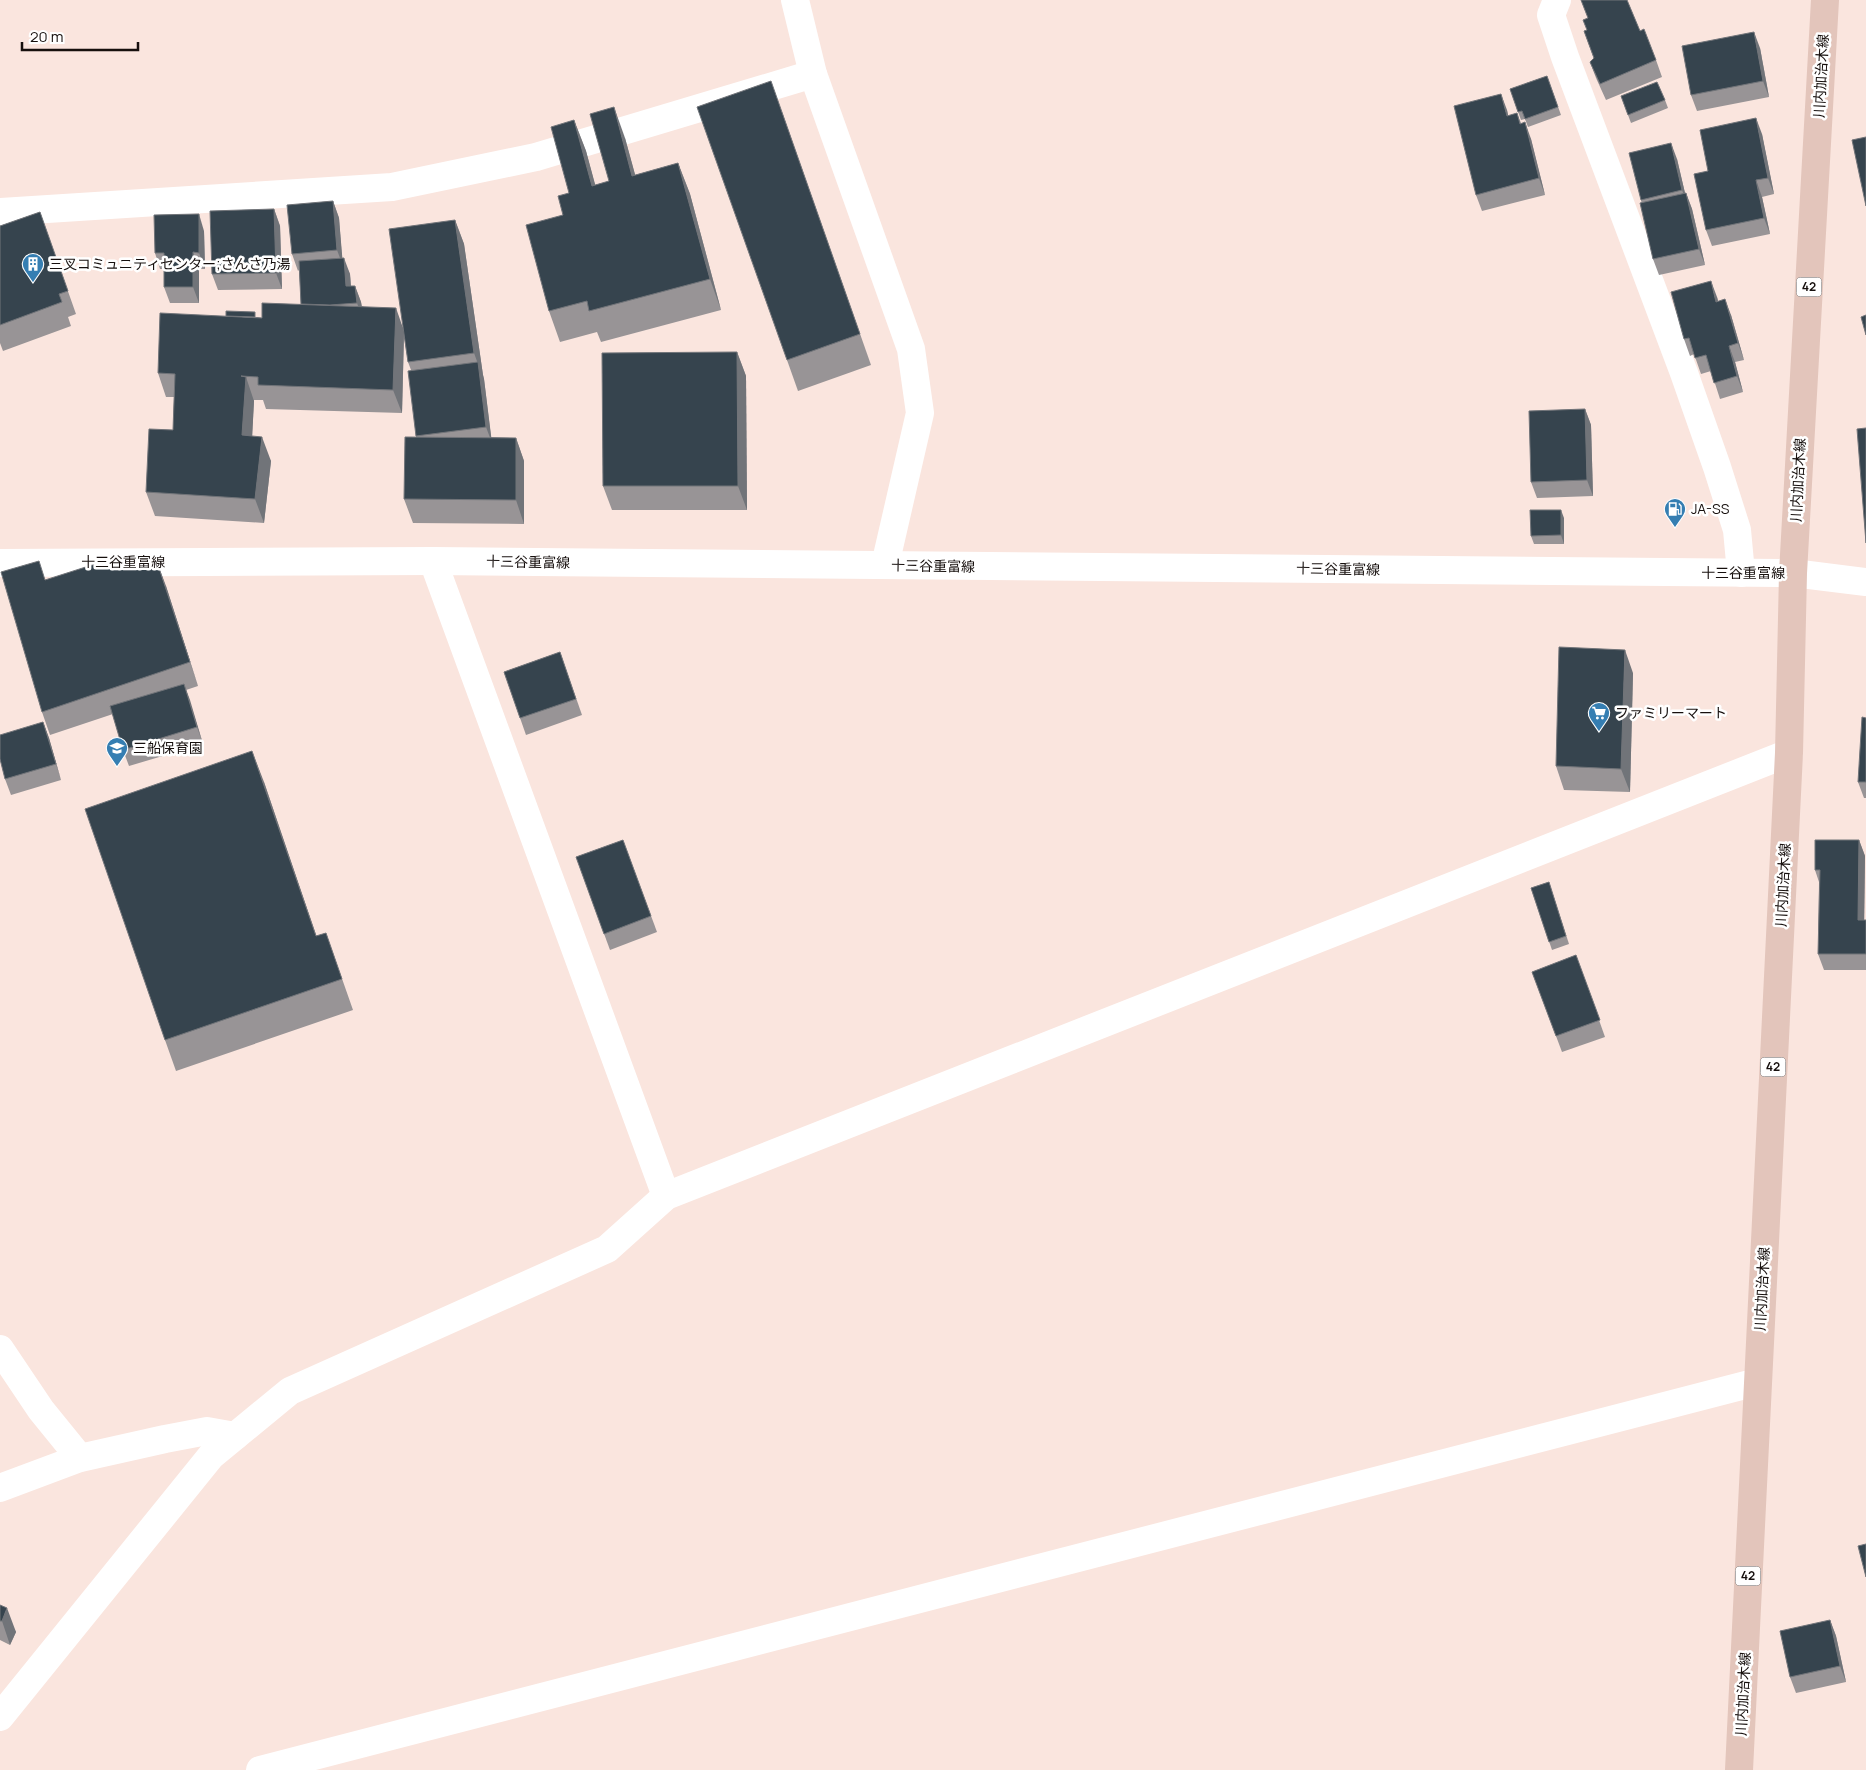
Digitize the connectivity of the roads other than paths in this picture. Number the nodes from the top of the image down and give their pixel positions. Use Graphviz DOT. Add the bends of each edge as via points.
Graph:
graph roads {
  1 [pos="795,0"];
  2 [pos="1556,0"];
  3 [pos="1825,0"];
  4 [pos="813,74"];
  5 [pos="0,212"];
  6 [pos="433,560"];
  7 [pos="0,563"];
  8 [pos="885,565"];
  9 [pos="1740,573"];
  10 [pos="1793,573"];
  11 [pos="1866,582"];
  12 [pos="1790,753"];
  13 [pos="666,1196"];
  14 [pos="0,1349"];
  15 [pos="1757,1382"];
  16 [pos="235,1436"];
  17 [pos="80,1458"];
  18 [pos="0,1488"];
  19 [pos="0,1717"];
  20 [pos="260,1770"];
  21 [pos="1739,1770"];
  1 -- 4 [label="street"];
  2 -- 9 [label="street" via="1551,14 1565,57 1720,476 1736,530"];
  3 -- 10 [label="main road, 川内加治木線 / 42"];
  4 -- 5 [label="street" via="536,157 392,187"];
  4 -- 8 [label="street" via="911,349 920,413"];
  6 -- 7 [label="street, 十三谷重富線"];
  6 -- 8 [label="street, 十三谷重富線"];
  6 -- 13 [label="street"];
  8 -- 9 [label="street, 十三谷重富線"];
  9 -- 10 [label="street, 十三谷重富線"];
  10 -- 11 [label="street, 十三谷重富線"];
  10 -- 12 [label="main road, 川内加治木線 / 42"];
  12 -- 13 [label="street"];
  12 -- 15 [label="main road, 川内加治木線 / 42"];
  13 -- 16 [label="street" via="607,1248 290,1391"];
  14 -- 17 [label="street"];
  15 -- 20 [label="street"];
  15 -- 21 [label="main road, 川内加治木線 / 42"];
  16 -- 17 [label="street" via="207,1431"];
  16 -- 19 [label="street" via="211,1456"];
  17 -- 18 [label="street"];
}
